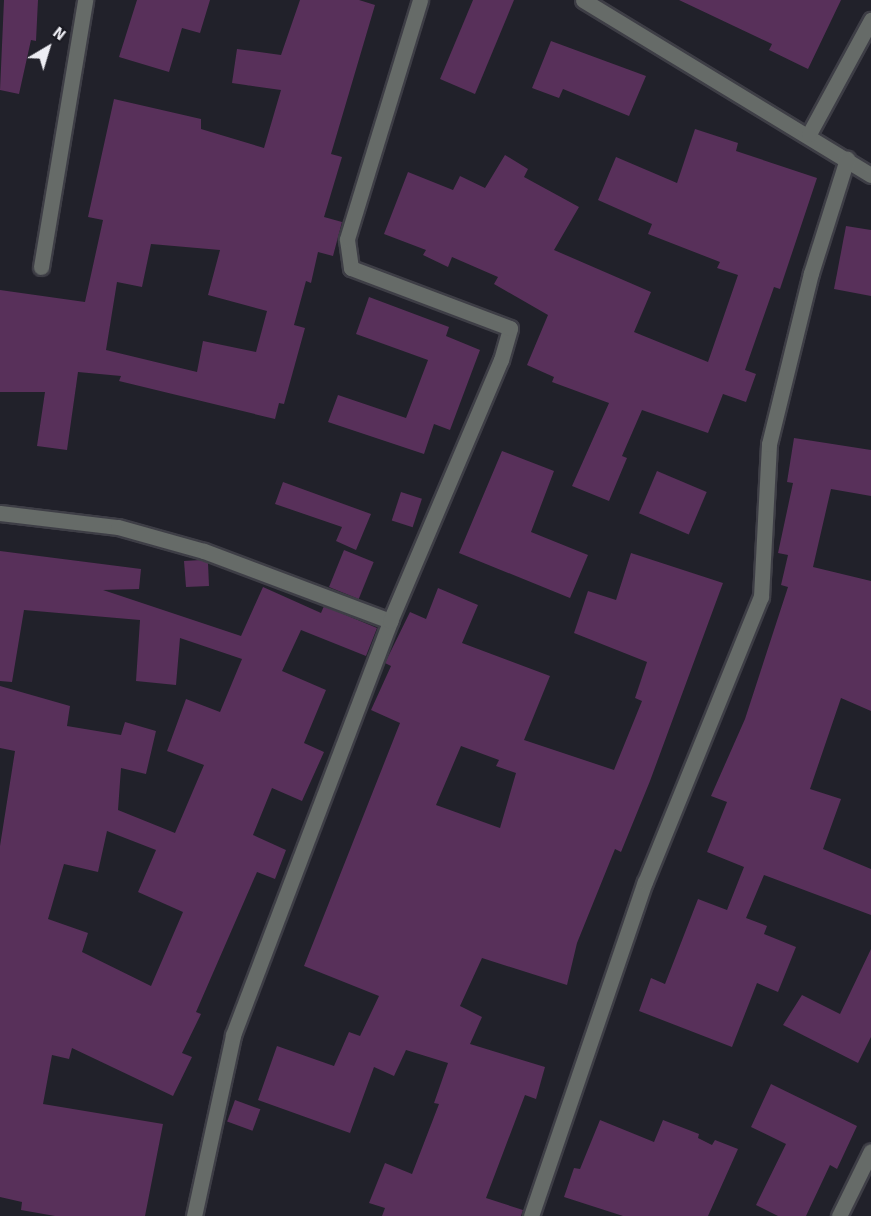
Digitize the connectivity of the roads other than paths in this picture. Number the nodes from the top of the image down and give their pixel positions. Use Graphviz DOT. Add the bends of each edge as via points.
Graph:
graph roads {
  1 [pos="85,0"];
  2 [pos="420,0"];
  3 [pos="583,0"];
  4 [pos="871,20"];
  5 [pos="809,134"];
  6 [pos="847,159"];
  7 [pos="871,175"];
  8 [pos="41,267"];
  9 [pos="0,513"];
  10 [pos="390,621"];
  11 [pos="871,1150"];
  12 [pos="194,1216"];
  13 [pos="531,1216"];
  14 [pos="839,1216"];
  1 -- 8 [label="street"];
  2 -- 10 [label="street" via="346,239 351,268 510,328 501,360"];
  3 -- 5 [label="street"];
  4 -- 5 [label="street"];
  5 -- 6 [label="street"];
  6 -- 7 [label="street"];
  6 -- 13 [label="street" via="811,273 769,444 761,597 645,882"];
  9 -- 10 [label="street" via="118,527 204,551"];
  10 -- 12 [label="street" via="233,1035"];
  11 -- 14 [label="street"];
}
